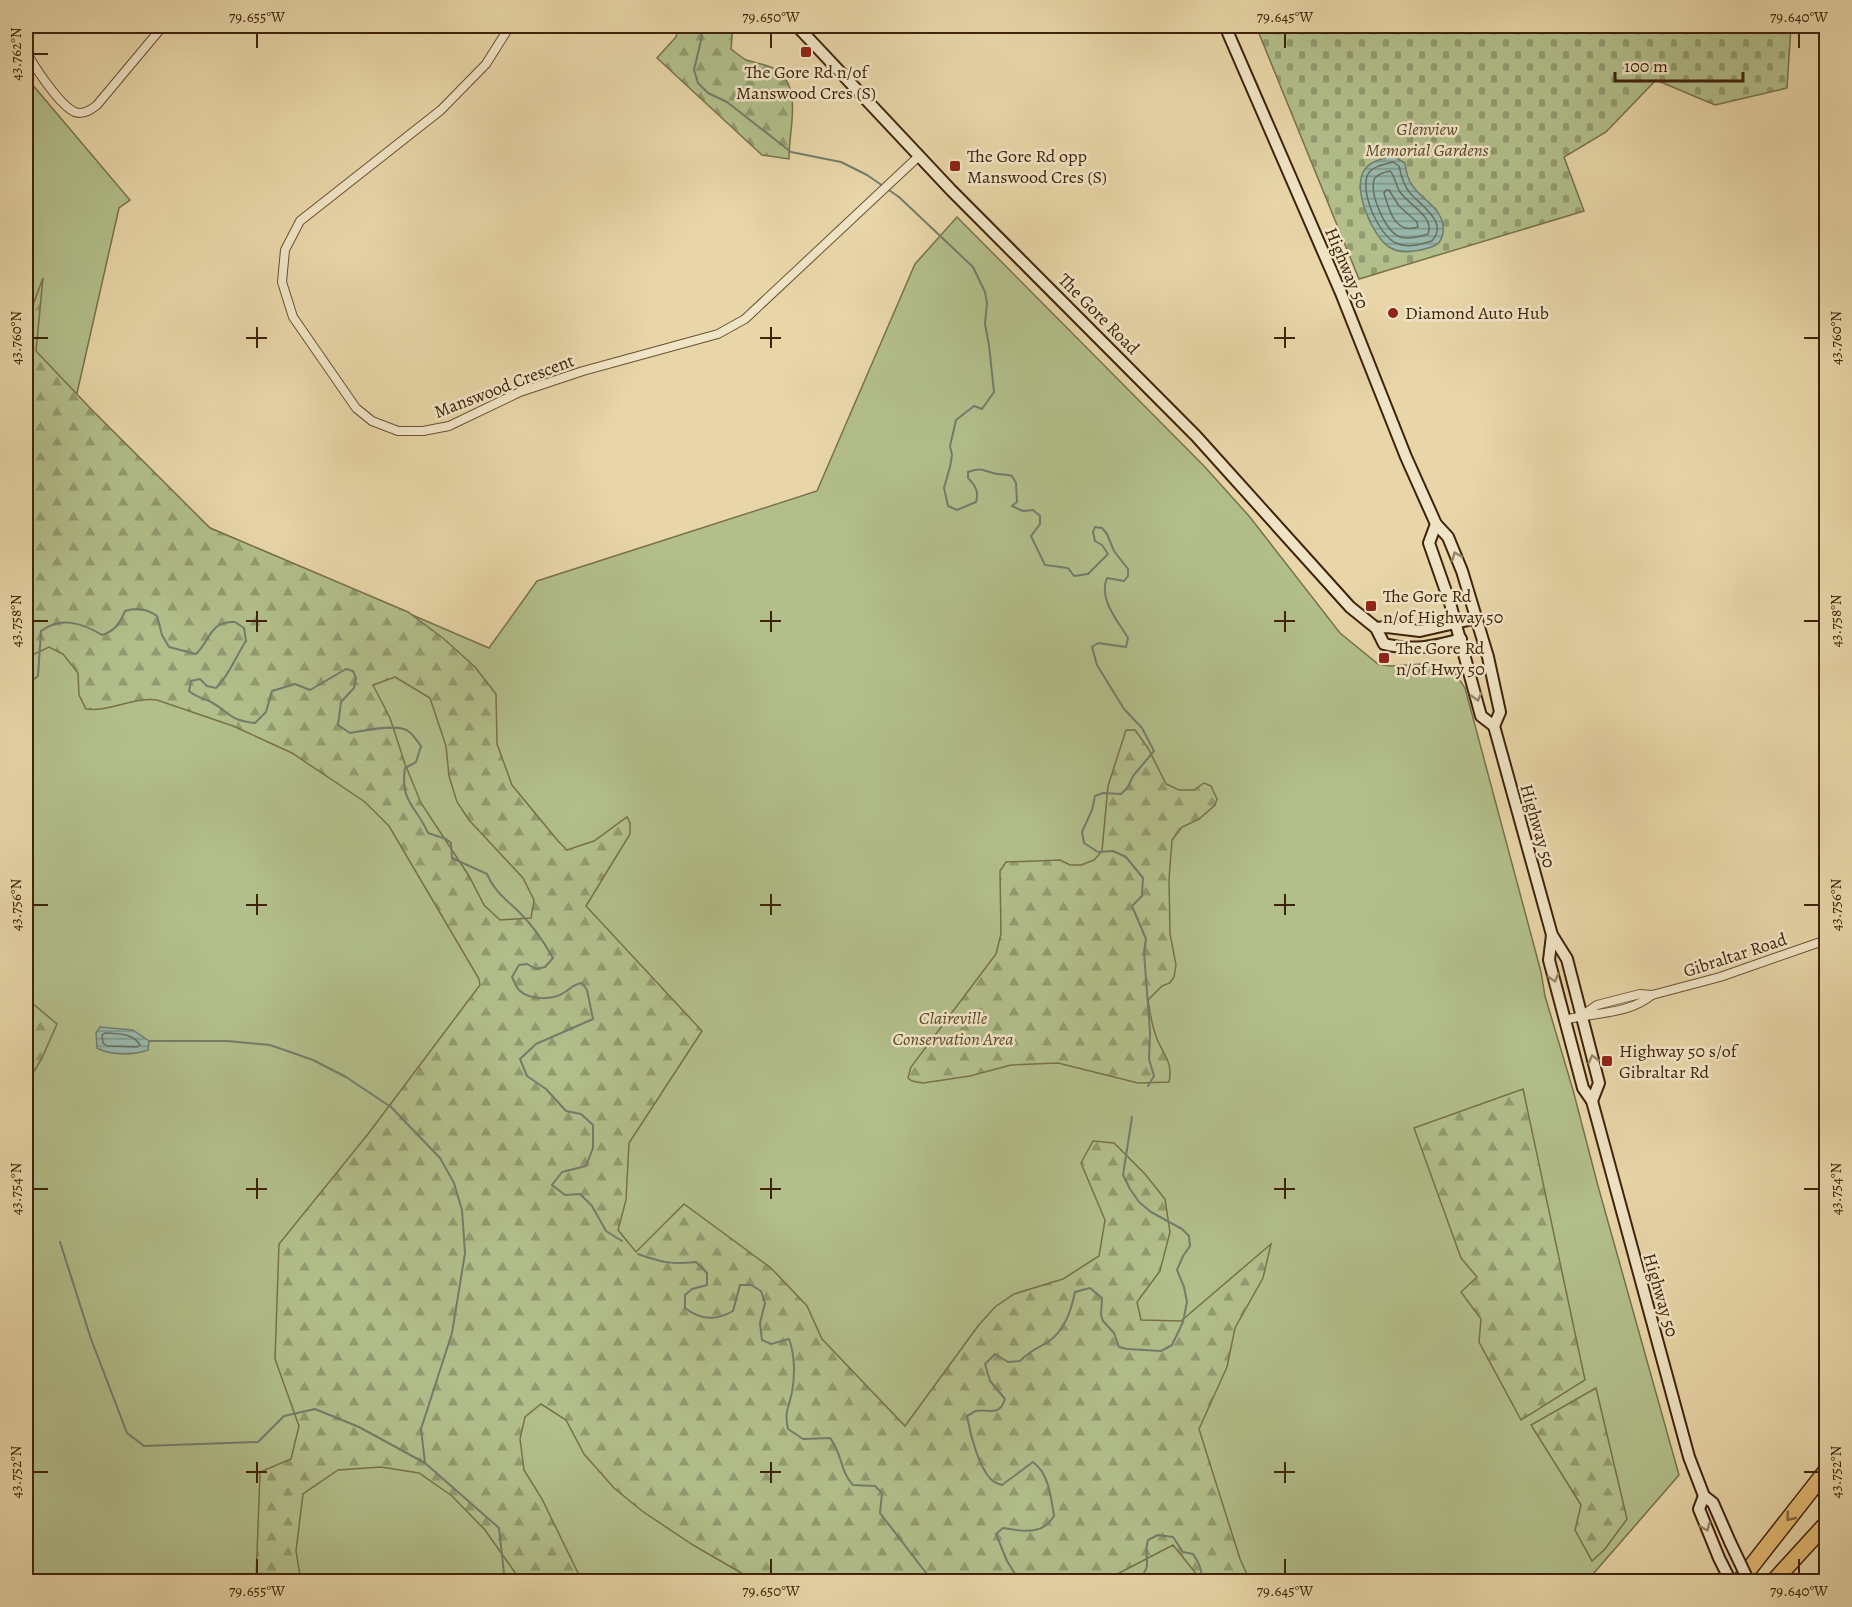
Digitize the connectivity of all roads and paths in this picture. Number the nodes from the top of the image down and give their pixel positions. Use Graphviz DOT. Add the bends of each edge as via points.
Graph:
graph roads {
  1 [pos="163,26"];
  2 [pos="510,26"];
  3 [pos="796,26"];
  4 [pos="1225,26"];
  5 [pos="26,51"];
  6 [pos="919,156"];
  7 [pos="1436,524"];
  8 [pos="1477,618"];
  9 [pos="1456,623"];
  10 [pos="1376,628"];
  11 [pos="1461,639"];
  12 [pos="1494,726"];
  13 [pos="1552,935"];
  14 [pos="1827,940"];
  15 [pos="1581,1016"];
  16 [pos="1565,1020"];
  17 [pos="1592,1101"];
  18 [pos="1827,1471"];
  19 [pos="1704,1496"];
  20 [pos="1827,1524"];
  21 [pos="1731,1581"];
  22 [pos="1739,1581"];
  23 [pos="1749,1581"];
  24 [pos="1773,1581"];
  1 -- 5 [label="street" via="97,105 86,112 79,113 67,106"];
  2 -- 6 [label="street, Manswood Crescent" via="486,64 441,110 300,221 285,250 282,282 292,316 356,408 372,421 398,431 449,426 520,392 717,334 745,319"];
  3 -- 6 [label="main road, The Gore Road"];
  4 -- 7 [label="main road, Highway 50"];
  6 -- 10 [label="main road, The Gore Road" via="1196,436 1350,607"];
  8 -- 7 [label="main road, Highway 50, one-way" via="1448,537"];
  7 -- 9 [label="main road, Highway 50" via="1429,543"];
  8 -- 9 [label="main road"];
  8 -- 12 [label="main road, Highway 50" via="1500,712"];
  9 -- 10 [label="main road" via="1419,631"];
  9 -- 11 [label="main road, Highway 50"];
  10 -- 11 [label="main road, The Gore Road" via="1384,644 1404,648 1431,647"];
  11 -- 12 [label="main road, Highway 50, one-way" via="1482,716"];
  12 -- 13 [label="main road, Highway 50"];
  13 -- 15 [label="main road, Highway 50" via="1566,959"];
  13 -- 16 [label="main road, Highway 50, one-way" via="1549,960"];
  14 -- 15 [label="street, Gibraltar Road" via="1720,977 1597,1005"];
  15 -- 16 [label="street, Gibraltar Road"];
  17 -- 15 [label="main road, Highway 50, one-way" via="1599,1083"];
  16 -- 17 [label="main road, Highway 50" via="1583,1088"];
  17 -- 19 [label="main road, Highway 50" via="1689,1457"];
  18 -- 22 [label="highway, one-way"];
  19 -- 21 [label="main road, Highway 50, one-way" via="1699,1509"];
  19 -- 23 [label="main road, Highway 50, bridge" via="1713,1503"];
  20 -- 24 [label="highway"];
}
